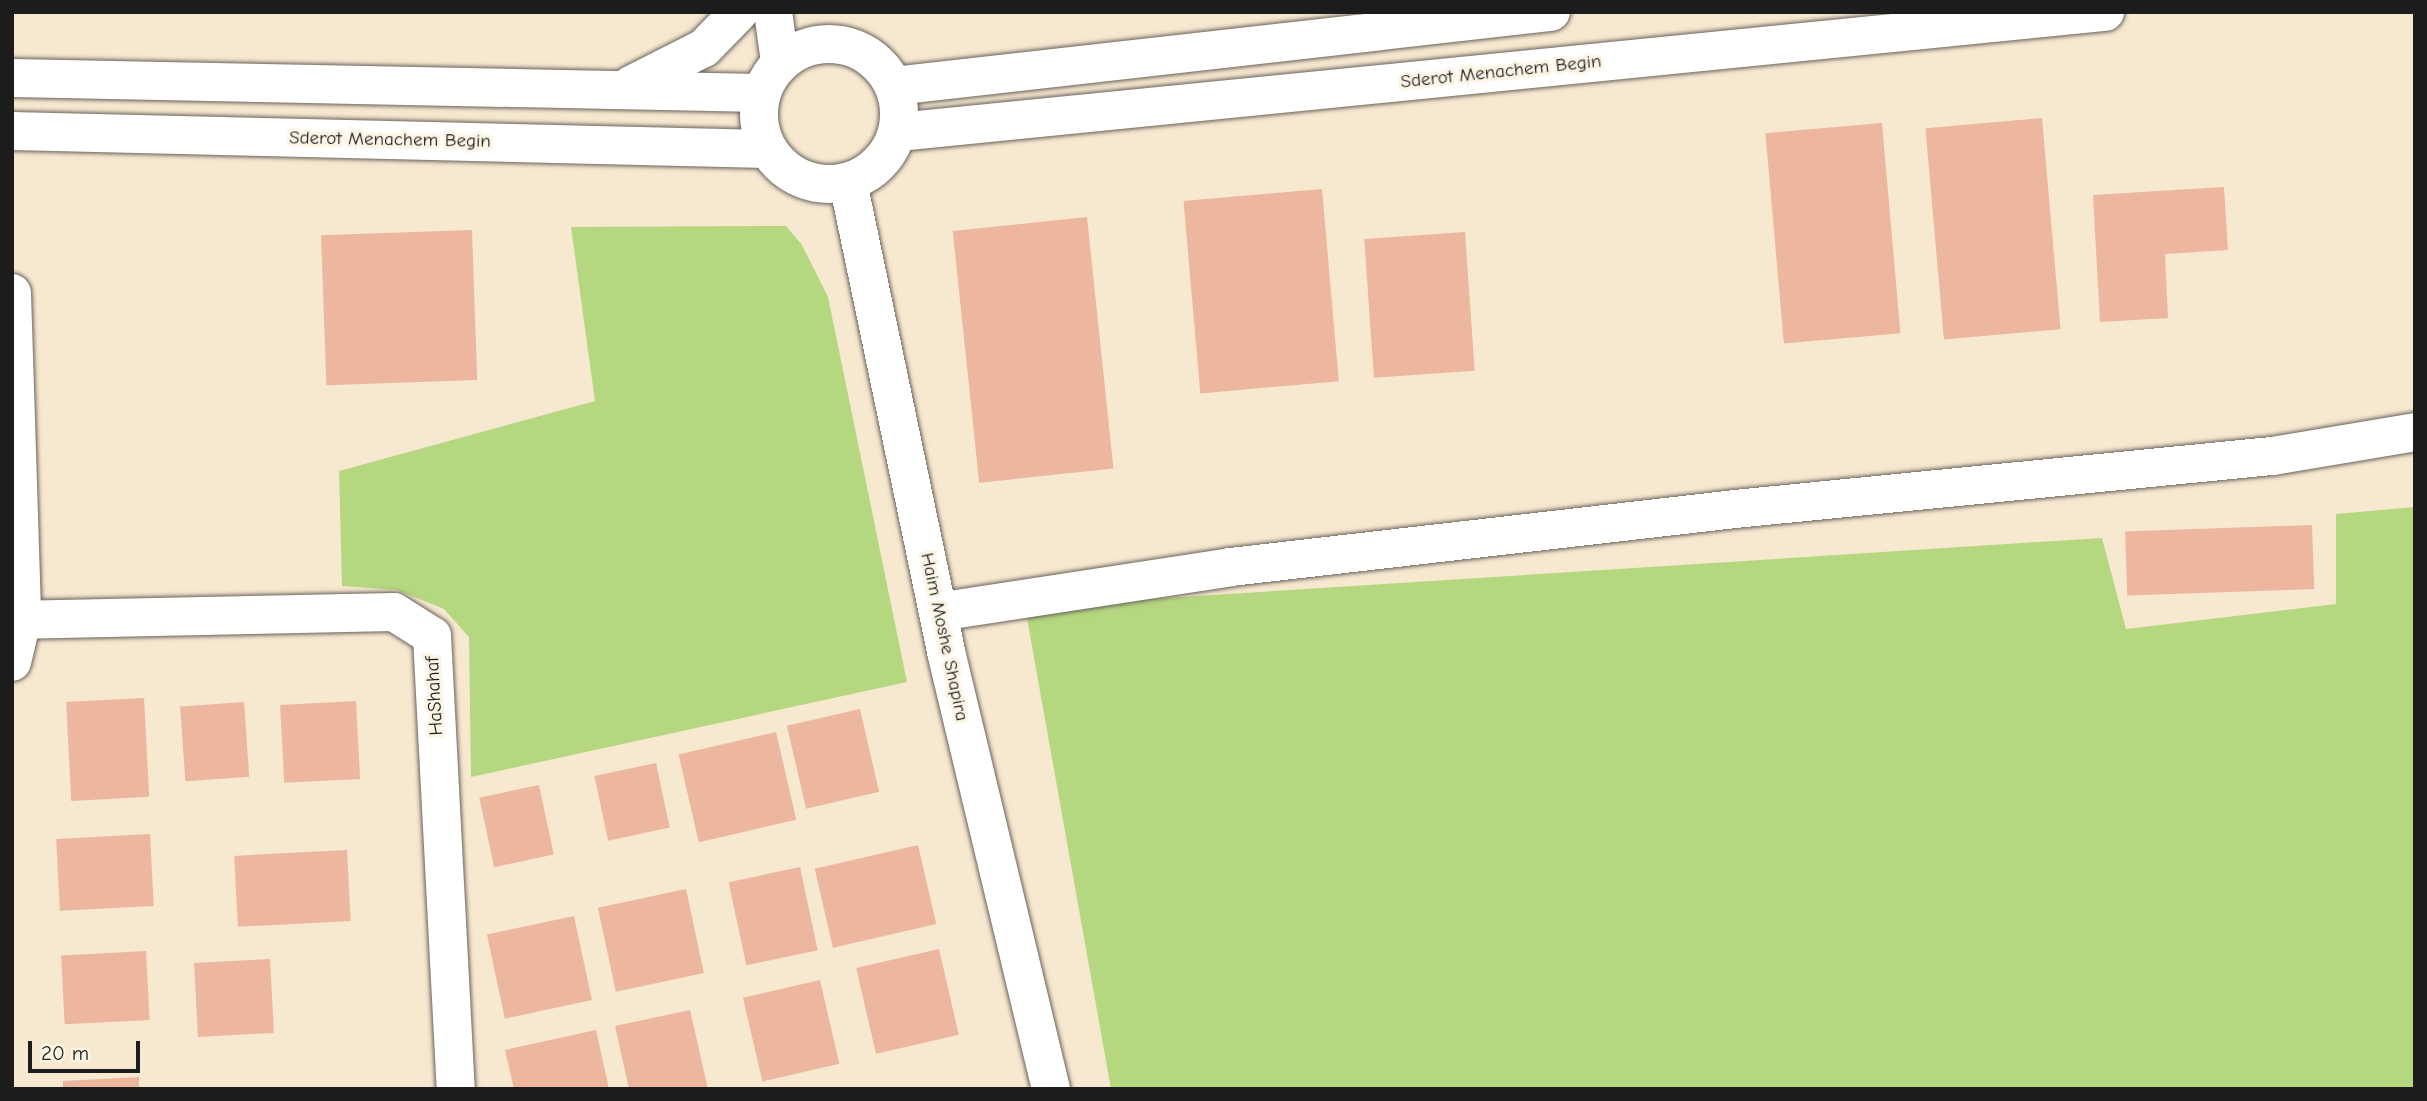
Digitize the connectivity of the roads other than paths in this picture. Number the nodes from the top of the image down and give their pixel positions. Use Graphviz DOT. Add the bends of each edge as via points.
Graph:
graph roads {
  1 [pos="740,12"];
  2 [pos="773,12"];
  3 [pos="832,12"];
  4 [pos="1551,12"];
  5 [pos="2105,12"];
  6 [pos="847,47"];
  7 [pos="12,78"];
  8 [pos="771,78"];
  9 [pos="894,86"];
  10 [pos="616,92"];
  11 [pos="12,131"];
  12 [pos="898,132"];
  13 [pos="767,149"];
  14 [pos="848,182"];
  15 [pos="12,293"];
  16 [pos="2415,432"];
  17 [pos="938,612"];
  18 [pos="17,620"];
  19 [pos="12,662"];
  20 [pos="456,1089"];
  21 [pos="1051,1089"];
  1 -- 10 [label="street" via="726,30 678,65"];
  2 -- 8 [label="street"];
  3 -- 6 [label="street"];
  4 -- 9 [label="street"];
  5 -- 12 [label="street, Sderot Menachem Begin"];
  6 -- 8 [label="street" via="811,45"];
  6 -- 9 [label="street" via="869,56"];
  7 -- 10 [label="street"];
  8 -- 10 [label="street"];
  8 -- 13 [label="street" via="758,112"];
  9 -- 12 [label="street" via="900,109"];
  11 -- 13 [label="street, Sderot Menachem Begin"];
  12 -- 14 [label="street" via="879,163"];
  13 -- 14 [label="street" via="782,167 802,179 825,185"];
  14 -- 17 [label="street, Haim Moshe Shapira"];
  15 -- 18 [label="street"];
  16 -- 17 [label="street" via="2272,456 1735,509 1231,567"];
  17 -- 21 [label="street, Haim Moshe Shapira"];
  18 -- 19 [label="street"];
  18 -- 20 [label="street, HaShahaf" via="394,612 432,636"];
}
